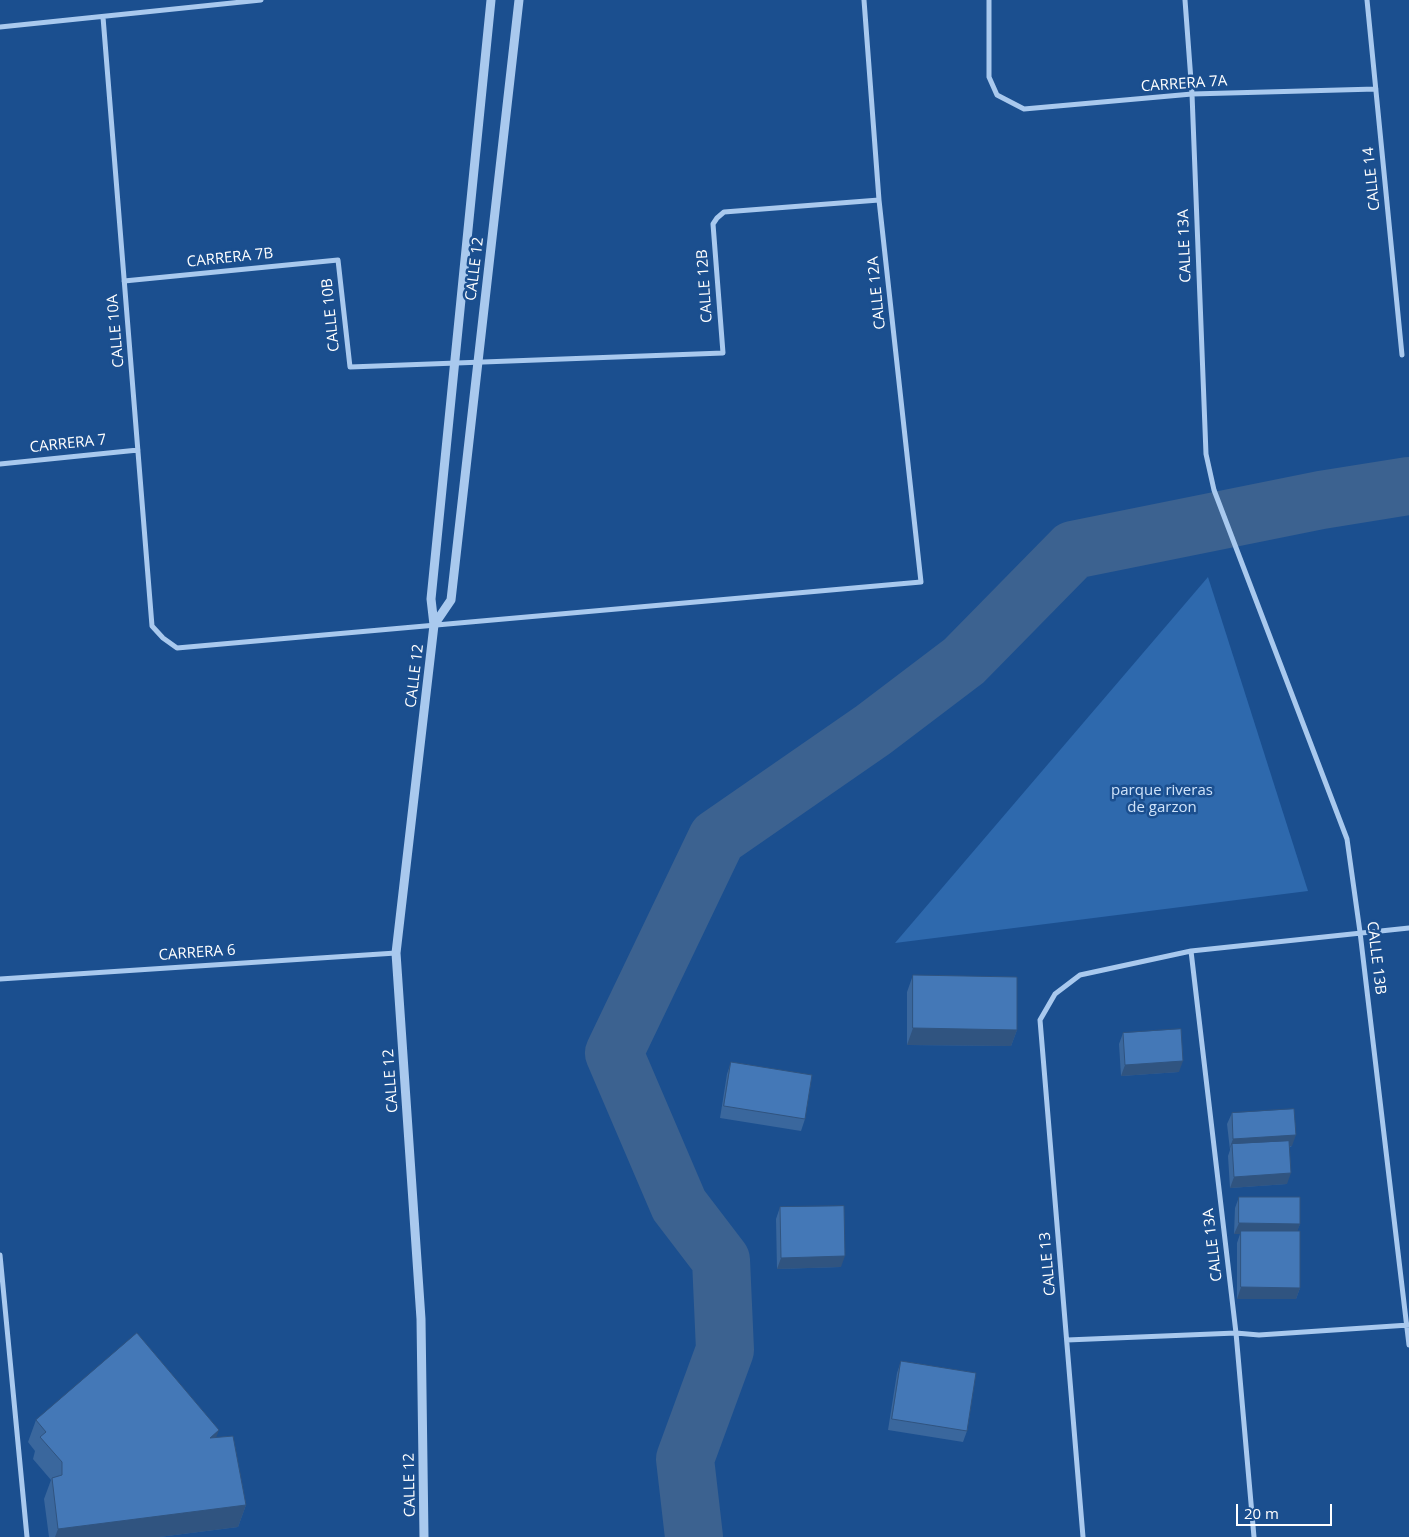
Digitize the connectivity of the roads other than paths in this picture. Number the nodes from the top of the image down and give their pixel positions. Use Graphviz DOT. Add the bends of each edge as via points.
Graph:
graph roads {
  1 [pos="260,0"];
  2 [pos="491,0"];
  3 [pos="519,0"];
  4 [pos="864,0"];
  5 [pos="989,0"];
  6 [pos="1185,0"];
  7 [pos="1367,0"];
  8 [pos="103,17"];
  9 [pos="0,27"];
  10 [pos="1376,89"];
  11 [pos="1192,94"];
  12 [pos="879,200"];
  13 [pos="338,260"];
  14 [pos="124,281"];
  15 [pos="1402,356"];
  16 [pos="478,362"];
  17 [pos="455,363"];
  18 [pos="138,450"];
  19 [pos="0,464"];
  20 [pos="1251,590"];
  21 [pos="434,625"];
  22 [pos="1409,928"];
  23 [pos="1360,932"];
  24 [pos="1191,951"];
  25 [pos="396,953"];
  26 [pos="0,979"];
  27 [pos="0,1255"];
  28 [pos="1408,1325"];
  29 [pos="1236,1333"];
  30 [pos="1067,1340"];
  31 [pos="1409,1345"];
  32 [pos="27,1537"];
  33 [pos="424,1537"];
  34 [pos="1083,1537"];
  35 [pos="1254,1537"];
  1 -- 8 [label="street"];
  2 -- 17 [label="street, CALLE 12"];
  3 -- 16 [label="street, CALLE 12"];
  4 -- 12 [label="street, CALLE 12A"];
  5 -- 11 [label="street, CARRERA 7A" via="989,77 997,95 1024,109"];
  6 -- 11 [label="street, CALLE 13A"];
  7 -- 10 [label="street, CALLE 14"];
  8 -- 9 [label="street"];
  8 -- 14 [label="street, CALLE 10A"];
  10 -- 11 [label="street, CARRERA 7A"];
  10 -- 15 [label="street, CALLE 14"];
  11 -- 20 [label="street, CALLE 13A" via="1206,454 1214,490"];
  12 -- 16 [label="street, CALLE 12B" via="724,212 717,218 713,224 723,353"];
  12 -- 21 [label="street, CALLE 12A" via="921,582"];
  13 -- 14 [label="street, CARRERA 7B"];
  13 -- 17 [label="street, CALLE 10B" via="350,367"];
  14 -- 18 [label="street, CALLE 10A"];
  16 -- 17 [label="street"];
  16 -- 21 [label="street, CALLE 12" via="451,600"];
  17 -- 21 [label="street, CALLE 12" via="431,599"];
  18 -- 19 [label="street, CARRERA 7"];
  18 -- 21 [label="street, CALLE 10A" via="152,626 177,648"];
  20 -- 23 [label="street, CALLE 13B" via="1347,839"];
  21 -- 25 [label="street, CALLE 12"];
  22 -- 23 [label="street"];
  23 -- 24 [label="street"];
  23 -- 28 [label="street, CALLE 13B"];
  24 -- 29 [label="street, CALLE 13A"];
  24 -- 30 [label="street, CALLE 13" via="1080,975 1055,994 1040,1020"];
  25 -- 26 [label="street, CARRERA 6"];
  25 -- 33 [label="street, CALLE 12" via="421,1319"];
  27 -- 32 [label="street"];
  28 -- 29 [label="street" via="1259,1335"];
  28 -- 31 [label="street, CALLE 13B"];
  29 -- 30 [label="street"];
  29 -- 35 [label="street, CALLE 13A"];
  30 -- 34 [label="street, CALLE 13"];
}
